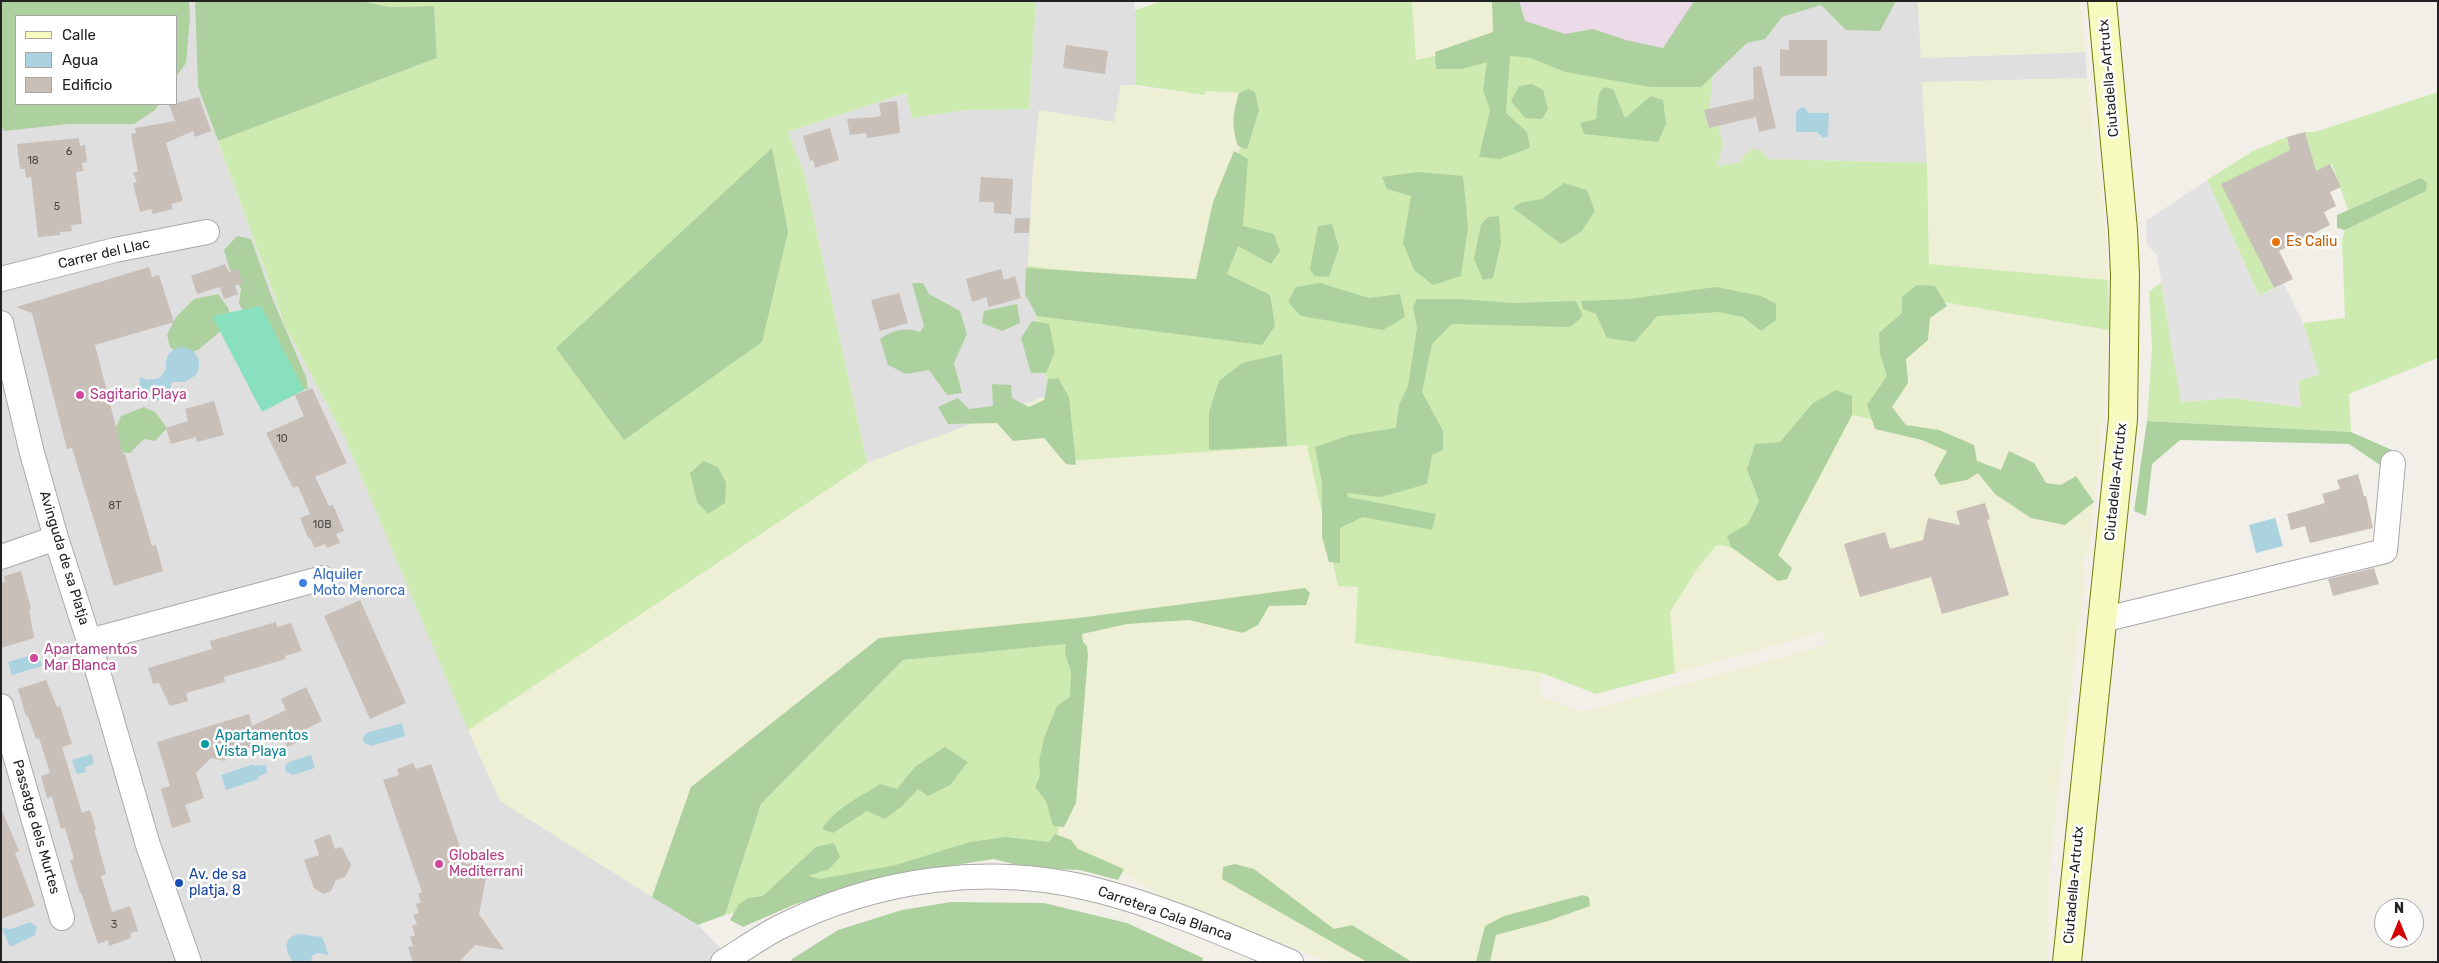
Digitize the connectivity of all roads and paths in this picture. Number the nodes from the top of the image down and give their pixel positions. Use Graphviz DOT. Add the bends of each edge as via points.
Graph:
graph roads {
  1 [pos="2102,1"];
  2 [pos="207,232"];
  3 [pos="1,278"];
  4 [pos="1,323"];
  5 [pos="2393,463"];
  6 [pos="56,538"];
  7 [pos="1,557"];
  8 [pos="323,578"];
  9 [pos="2102,620"];
  10 [pos="89,641"];
  11 [pos="1,706"];
  12 [pos="62,918"];
  13 [pos="190,962"];
  14 [pos="723,962"];
  15 [pos="1292,962"];
  16 [pos="2067,962"];
  1 -- 9 [label="main road, Ciutadella-Artrutx" via="2125,275 2123,419"];
  2 -- 3 [label="street, Carrer del Llac"];
  4 -- 6 [label="street, Avinguda de sa Platja"];
  5 -- 9 [label="street" via="2385,551"];
  6 -- 7 [label="street"];
  6 -- 10 [label="street, Avinguda de sa Platja"];
  8 -- 10 [label="street"];
  9 -- 16 [label="main road, Ciutadella-Artrutx"];
  10 -- 13 [label="street, Avinguda de sa Platja" via="148,845"];
  11 -- 12 [label="street, Passatge dels Murtes"];
  14 -- 15 [label="street, Carretera Cala Blanca" via="777,929 868,892 909,883 993,876 1100,890 1198,924"];
}
